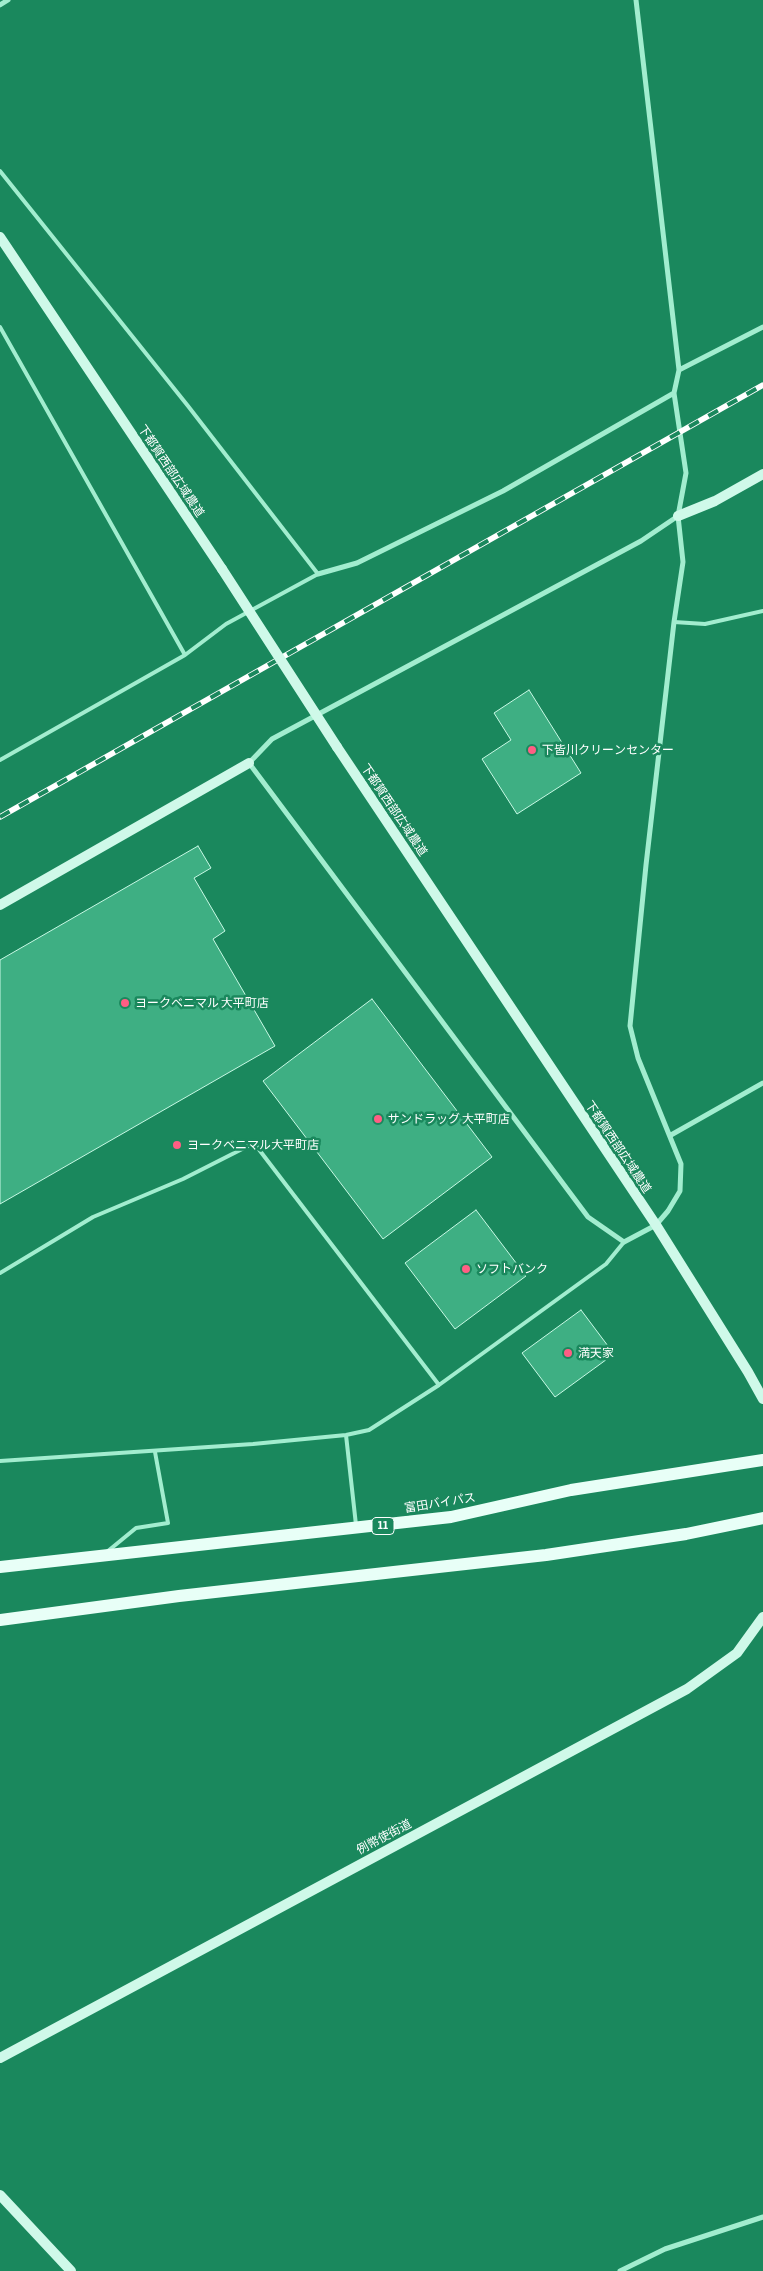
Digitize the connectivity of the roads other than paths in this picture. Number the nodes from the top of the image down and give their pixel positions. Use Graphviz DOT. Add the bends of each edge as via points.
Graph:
graph roads {
  1 [pos="8,0"];
  2 [pos="636,0"];
  3 [pos="0,5"];
  4 [pos="0,171"];
  5 [pos="0,237"];
  6 [pos="0,326"];
  7 [pos="763,327"];
  8 [pos="679,370"];
  9 [pos="674,392"];
  10 [pos="763,474"];
  11 [pos="678,516"];
  12 [pos="318,574"];
  13 [pos="763,611"];
  14 [pos="674,622"];
  15 [pos="185,655"];
  16 [pos="0,760"];
  17 [pos="249,763"];
  18 [pos="0,905"];
  19 [pos="763,1083"];
  20 [pos="671,1135"];
  21 [pos="656,1225"];
  22 [pos="624,1242"];
  23 [pos="0,1273"];
  24 [pos="439,1385"];
  25 [pos="763,1399"];
  26 [pos="346,1435"];
  27 [pos="156,1452"];
  28 [pos="763,1460"];
  29 [pos="0,1461"];
  30 [pos="763,1518"];
  31 [pos="356,1529"];
  32 [pos="102,1556"];
  33 [pos="0,1567"];
  34 [pos="763,1616"];
  35 [pos="0,1620"];
  36 [pos="0,2058"];
  37 [pos="0,2195"];
  38 [pos="763,2217"];
  39 [pos="71,2271"];
  40 [pos="620,2271"];
  1 -- 3 [label="street"];
  2 -- 8 [label="street"];
  4 -- 12 [label="lane"];
  5 -- 21 [label="street, 下都賀西部広域農道, bridge"];
  6 -- 15 [label="lane"];
  7 -- 8 [label="street"];
  8 -- 9 [label="street"];
  9 -- 11 [label="street" via="686,473"];
  9 -- 12 [label="street" via="503,491 357,563"];
  10 -- 11 [label="street" via="715,501"];
  11 -- 14 [label="street" via="683,562"];
  11 -- 17 [label="street" via="641,541 272,739"];
  12 -- 15 [label="lane" via="226,624"];
  13 -- 14 [label="lane" via="705,624"];
  14 -- 20 [label="street" via="630,1026 638,1058"];
  15 -- 16 [label="lane"];
  17 -- 18 [label="street"];
  17 -- 22 [label="street" via="588,1217"];
  19 -- 20 [label="street"];
  20 -- 21 [label="street" via="681,1164 680,1191"];
  21 -- 22 [label="street"];
  21 -- 25 [label="street, 下都賀西部広域農道"];
  22 -- 24 [label="lane" via="606,1264"];
  23 -- 24 [label="lane" via="93,1217 183,1180 254,1143"];
  24 -- 26 [label="lane" via="369,1430"];
  26 -- 27 [label="lane"];
  26 -- 31 [label="lane"];
  27 -- 29 [label="lane"];
  27 -- 32 [label="lane" via="168,1523 136,1528"];
  28 -- 31 [label="main road, 富田バイパス / 11" via="571,1490 451,1517"];
  30 -- 35 [label="main road" via="686,1534 546,1555"];
  31 -- 32 [label="main road, 富田バイパス / 11"];
  32 -- 33 [label="main road, 富田バイパス / 11"];
  34 -- 36 [label="street, 例幣使街道" via="737,1653 687,1689"];
  37 -- 39 [label="street"];
  38 -- 40 [label="street" via="666,2250"];
}
